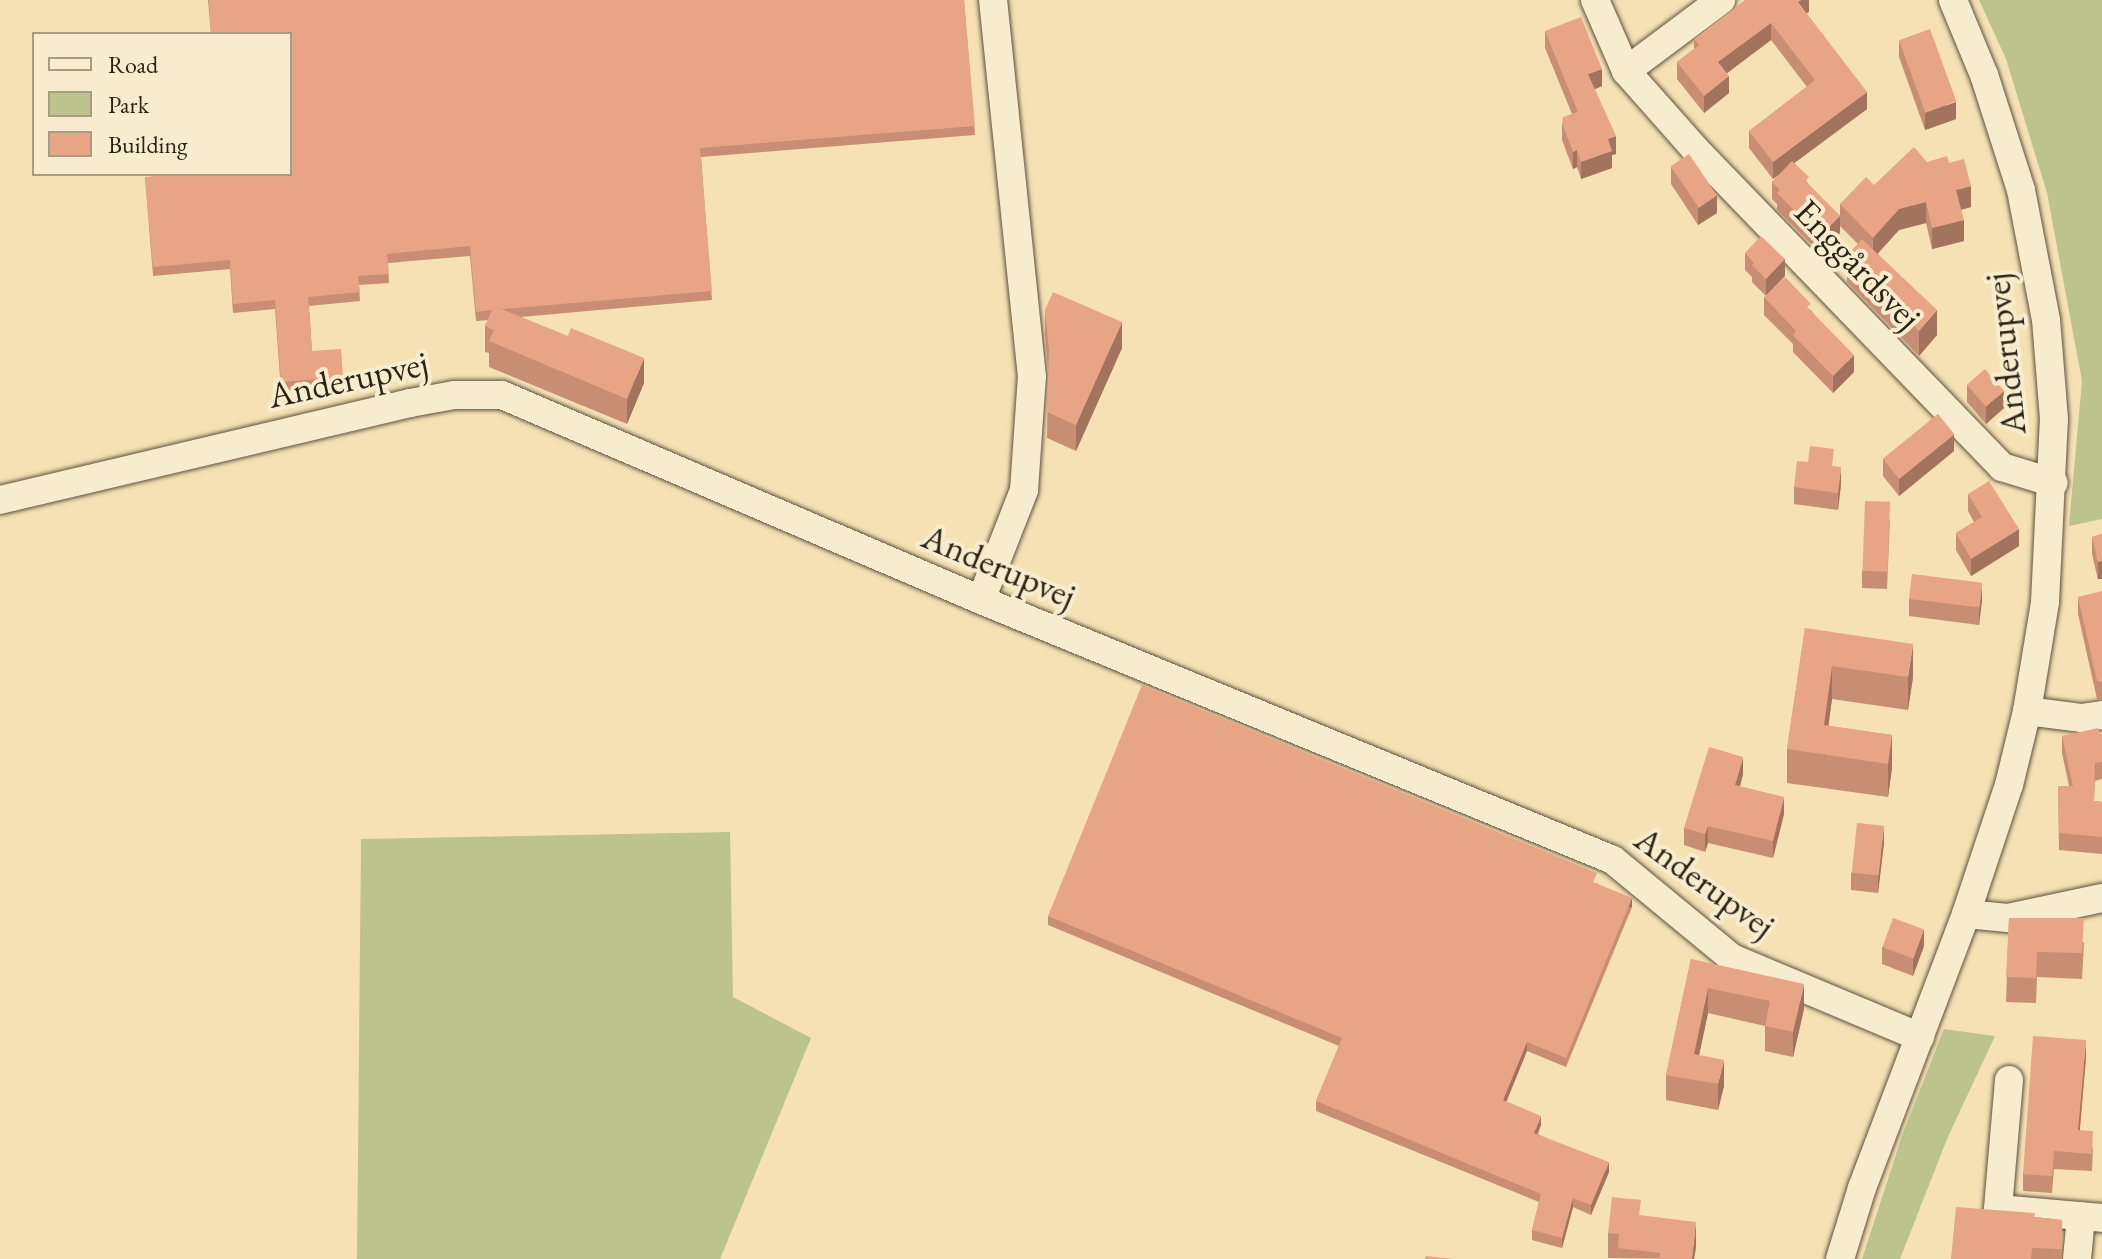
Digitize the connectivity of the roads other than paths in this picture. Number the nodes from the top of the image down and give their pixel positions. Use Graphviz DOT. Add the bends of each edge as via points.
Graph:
graph roads {
  1 [pos="993,0"];
  2 [pos="1595,0"];
  3 [pos="1721,0"];
  4 [pos="1953,0"];
  5 [pos="1626,71"];
  6 [pos="2054,483"];
  7 [pos="0,500"];
  8 [pos="981,600"];
  9 [pos="2027,711"];
  10 [pos="2102,715"];
  11 [pos="2102,898"];
  12 [pos="1966,914"];
  13 [pos="1920,1037"];
  14 [pos="2009,1080"];
  15 [pos="2091,1217"];
  16 [pos="1840,1259"];
  17 [pos="2077,1259"];
  1 -- 8 [label="street" via="1032,377 1024,490"];
  2 -- 5 [label="street, Enggårdsvej"];
  3 -- 5 [label="street"];
  4 -- 6 [label="street, Anderupvej" via="2021,190 2046,320"];
  5 -- 6 [label="street, Enggårdsvej" via="2002,467"];
  6 -- 9 [label="street, Anderupvej" via="2045,602"];
  7 -- 8 [label="street, Anderupvej" via="410,403 454,395 502,395"];
  8 -- 13 [label="street, Anderupvej" via="1613,860 1732,958"];
  9 -- 10 [label="street" via="2081,718"];
  9 -- 12 [label="street, Anderupvej" via="2009,785"];
  11 -- 12 [label="street" via="2008,918"];
  12 -- 13 [label="street, Anderupvej"];
  13 -- 16 [label="street, Anderupvej"];
  14 -- 15 [label="street" via="1998,1209"];
  15 -- 17 [label="street"];
}
